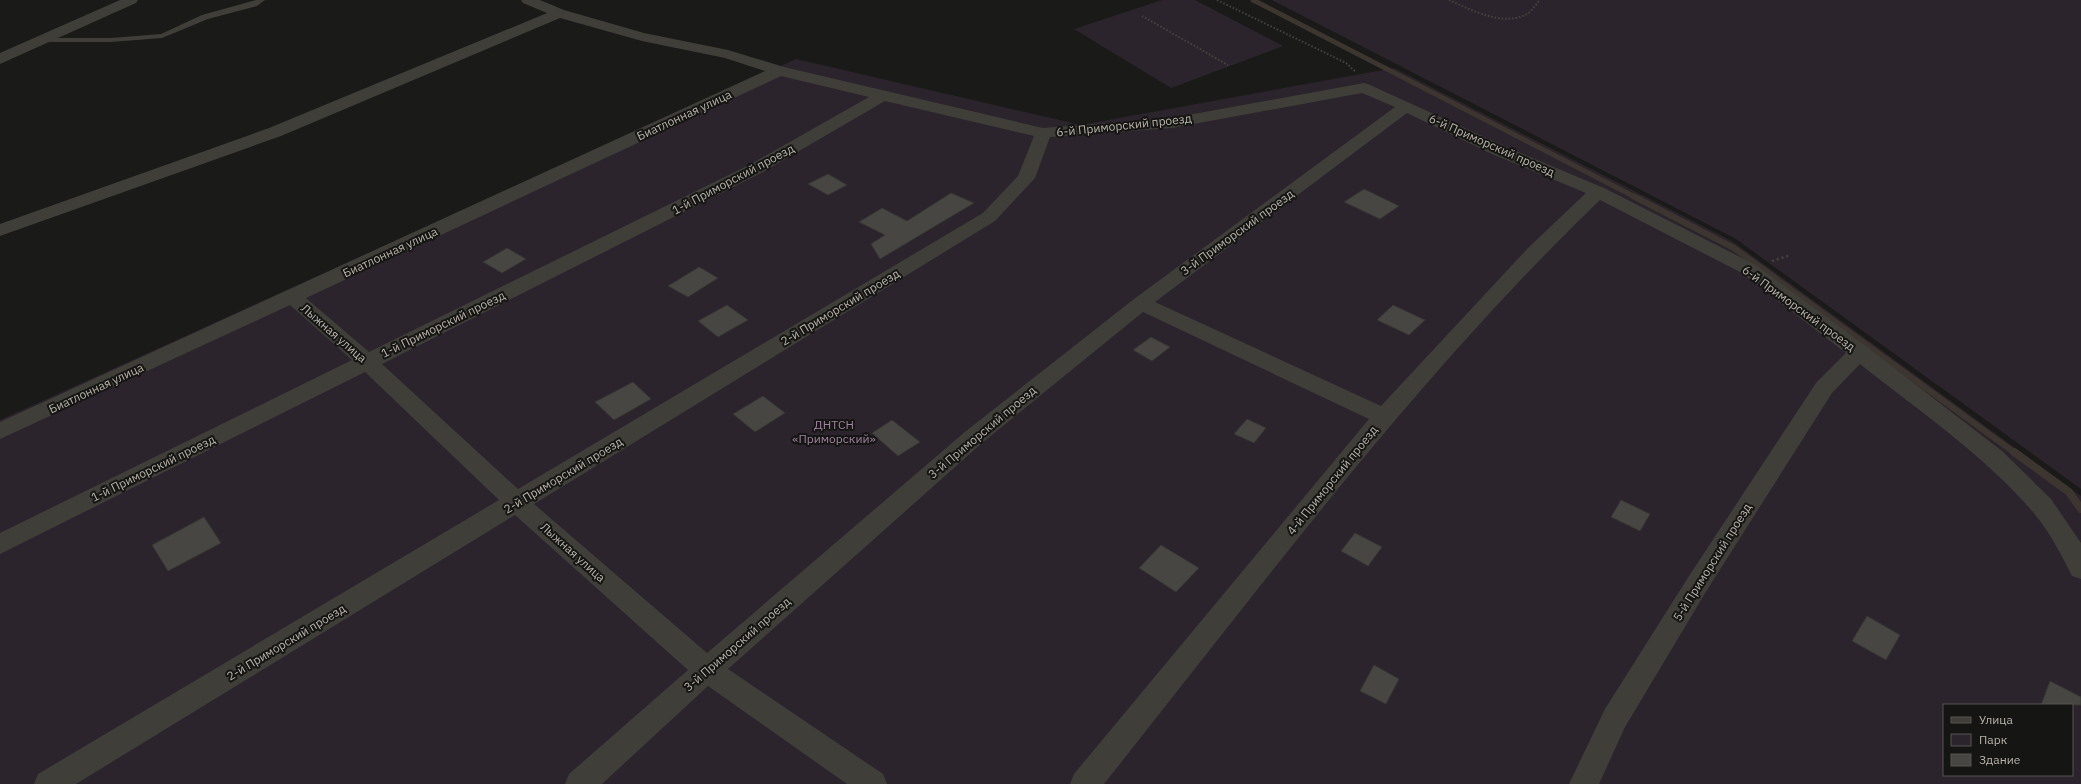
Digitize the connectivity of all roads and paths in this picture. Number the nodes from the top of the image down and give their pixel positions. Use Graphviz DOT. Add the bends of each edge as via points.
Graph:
graph roads {
  1 [pos="131,0"];
  2 [pos="261,0"];
  3 [pos="528,0"];
  4 [pos="1217,0"];
  5 [pos="1449,0"];
  6 [pos="1540,0"];
  7 [pos="559,13"];
  8 [pos="1142,16"];
  9 [pos="41,40"];
  10 [pos="0,59"];
  11 [pos="1228,65"];
  12 [pos="779,71"];
  13 [pos="1364,88"];
  14 [pos="882,96"];
  15 [pos="1406,106"];
  16 [pos="1043,133"];
  17 [pos="1598,192"];
  18 [pos="0,230"];
  19 [pos="293,297"];
  20 [pos="1141,303"];
  21 [pos="1860,352"];
  22 [pos="367,362"];
  23 [pos="1384,417"];
  24 [pos="0,432"];
  25 [pos="517,503"];
  26 [pos="0,544"];
  27 [pos="2081,569"];
  28 [pos="707,670"];
  29 [pos="50,784"];
  30 [pos="580,784"];
  31 [pos="872,784"];
  32 [pos="1085,784"];
  33 [pos="1584,784"];
  1 -- 9 [label="street"];
  2 -- 9 [label="lane" via="205,17 162,36 111,40"];
  3 -- 7 [label="street, 6-й Приморский проезд"];
  4 -- 13 [label="path" via="1346,63 1360,75"];
  5 -- 6 [label="path" via="1489,16 1512,18 1529,13"];
  7 -- 12 [label="street, 6-й Приморский проезд" via="642,37 728,54"];
  7 -- 18 [label="street" via="275,132"];
  8 -- 11 [label="path"];
  9 -- 10 [label="street"];
  12 -- 14 [label="street, 6-й Приморский проезд"];
  12 -- 19 [label="street, Биатлонная улица"];
  13 -- 15 [label="street, 6-й Приморский проезд"];
  13 -- 16 [label="street, 6-й Приморский проезд" via="1172,123"];
  14 -- 16 [label="street, 6-й Приморский проезд"];
  14 -- 22 [label="street, 1-й Приморский проезд" via="757,168"];
  15 -- 17 [label="street, 6-й Приморский проезд" via="1498,150"];
  15 -- 20 [label="street, 3-й Приморский проезд"];
  16 -- 25 [label="street, 2-й Приморский проезд" via="1026,178 989,217"];
  17 -- 21 [label="street, 6-й Приморский проезд" via="1749,269"];
  17 -- 23 [label="street, 4-й Приморский проезд" via="1535,252"];
  19 -- 22 [label="street, Лыжная улица"];
  19 -- 24 [label="street, Биатлонная улица"];
  20 -- 23 [label="street"];
  20 -- 28 [label="street, 3-й Приморский проезд" via="974,437"];
  21 -- 27 [label="street, 6-й Приморский проезд" via="1994,457 2042,506 2076,556"];
  21 -- 33 [label="street, 5-й Приморский проезд" via="1824,388 1698,583 1615,718"];
  22 -- 25 [label="street, Лыжная улица"];
  22 -- 26 [label="street, 1-й Приморский проезд"];
  23 -- 32 [label="street, 4-й Приморский проезд"];
  25 -- 28 [label="street, Лыжная улица"];
  25 -- 29 [label="street, 2-й Приморский проезд"];
  28 -- 30 [label="street, 3-й Приморский проезд"];
  28 -- 31 [label="street, Лыжная улица"];
}
